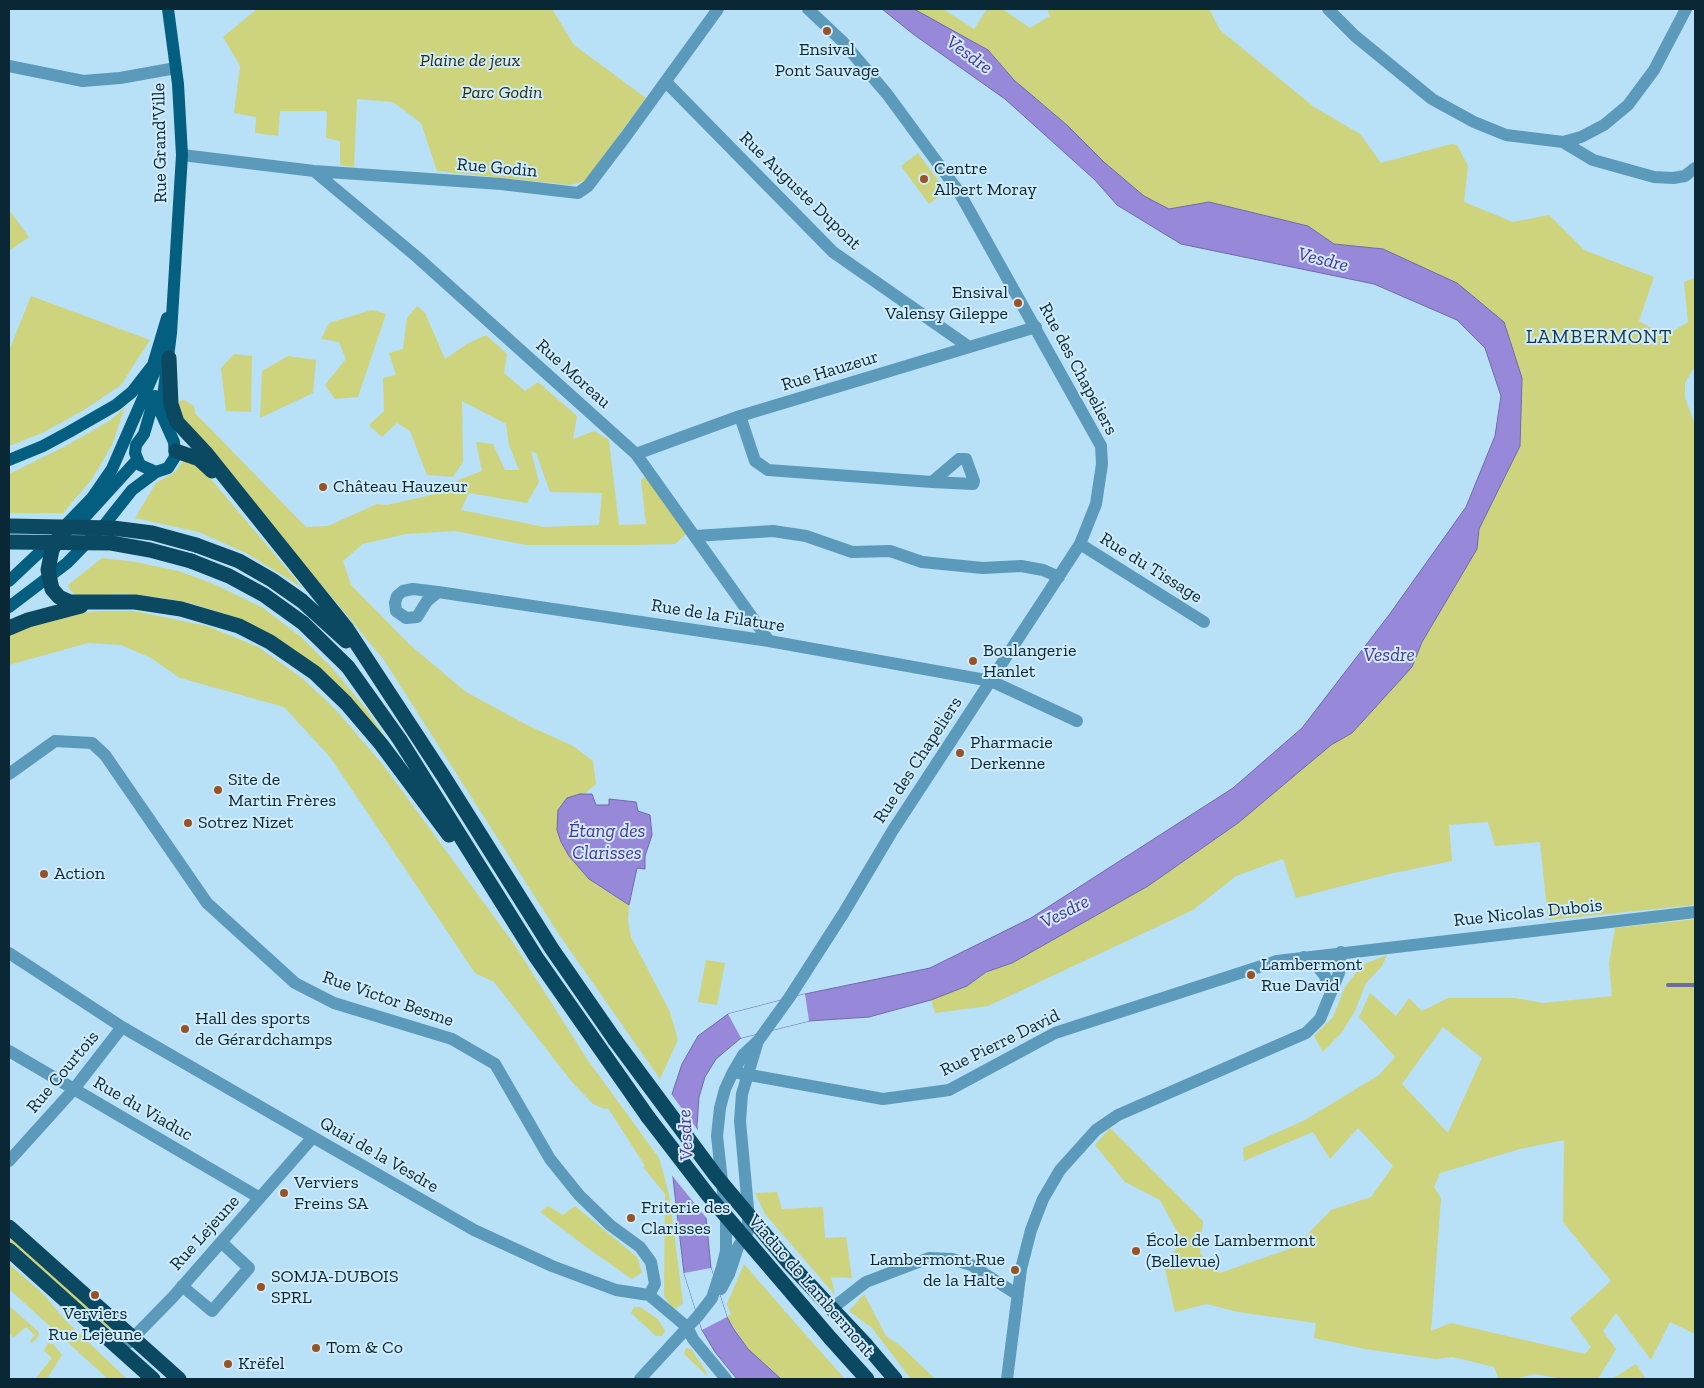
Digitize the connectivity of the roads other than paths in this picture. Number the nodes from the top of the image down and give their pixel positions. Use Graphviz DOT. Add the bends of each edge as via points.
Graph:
graph roads {
  1 [pos="168,9"];
  2 [pos="718,9"];
  3 [pos="808,9"];
  4 [pos="1328,9"];
  5 [pos="1686,9"];
  6 [pos="9,66"];
  7 [pos="176,68"];
  8 [pos="666,82"];
  9 [pos="1564,142"];
  10 [pos="182,155"];
  11 [pos="1695,168"];
  12 [pos="314,171"];
  13 [pos="173,277"];
  14 [pos="167,318"];
  15 [pos="1036,327"];
  16 [pos="969,346"];
  17 [pos="165,358"];
  18 [pos="740,416"];
  19 [pos="144,434"];
  20 [pos="169,435"];
  21 [pos="176,451"];
  22 [pos="636,454"];
  23 [pos="9,460"];
  24 [pos="136,460"];
  25 [pos="156,472"];
  26 [pos="932,482"];
  27 [pos="245,504"];
  28 [pos="9,526"];
  29 [pos="695,536"];
  30 [pos="59,537"];
  31 [pos="9,542"];
  32 [pos="1080,544"];
  33 [pos="43,549"];
  34 [pos="1059,577"];
  35 [pos="48,579"];
  36 [pos="9,581"];
  37 [pos="438,592"];
  38 [pos="96,602"];
  39 [pos="9,607"];
  40 [pos="1204,622"];
  41 [pos="9,628"];
  42 [pos="769,641"];
  43 [pos="369,664"];
  44 [pos="991,681"];
  45 [pos="1077,720"];
  46 [pos="9,774"];
  47 [pos="499,899"];
  48 [pos="1695,912"];
  49 [pos="1365,950"];
  50 [pos="1341,952"];
  51 [pos="9,953"];
  52 [pos="1304,957"];
  53 [pos="1330,991"];
  54 [pos="122,1027"];
  55 [pos="762,1037"];
  56 [pos="9,1051"];
  57 [pos="733,1072"];
  58 [pos="748,1076"];
  59 [pos="74,1089"];
  60 [pos="313,1137"];
  61 [pos="9,1161"];
  62 [pos="260,1198"];
  63 [pos="9,1227"];
  64 [pos="221,1242"];
  65 [pos="9,1250"];
  66 [pos="182,1286"];
  67 [pos="716,1292"];
  68 [pos="649,1295"];
  69 [pos="1018,1295"];
  70 [pos="839,1303"];
  71 [pos="687,1327"];
  72 [pos="133,1338"];
  73 [pos="121,1351"];
  74 [pos="153,1379"];
  75 [pos="179,1379"];
  76 [pos="640,1379"];
  77 [pos="726,1379"];
  78 [pos="867,1379"];
  79 [pos="895,1379"];
  80 [pos="1007,1379"];
  1 -- 7 [label="main road, Rue Grand'Ville"];
  2 -- 8 [label="street, Rue Godin"];
  3 -- 15 [label="street, Rue des Chapeliers" via="850,49 879,84 959,192"];
  4 -- 9 [label="street" via="1355,36 1432,99 1474,122 1506,134"];
  5 -- 9 [label="street" via="1654,70 1628,104 1604,125"];
  6 -- 7 [label="street" via="83,81"];
  7 -- 10 [label="main road, Rue Grand'Ville"];
  8 -- 12 [label="street, Rue Godin" via="588,186 578,193 501,184"];
  8 -- 16 [label="street, Rue Auguste Dupont" via="833,252"];
  9 -- 11 [label="street" via="1593,160 1654,177 1685,176"];
  10 -- 12 [label="street, Rue Godin"];
  10 -- 13 [label="main road, Rue Grand'Ville"];
  12 -- 22 [label="street, Rue Moreau" via="417,257"];
  13 -- 14 [label="main road, Rue Grand'Ville"];
  13 -- 17 [label="main road, Rue Grand'Ville"];
  14 -- 17 [label="main road, Rue Grand'Ville"];
  14 -- 23 [label="main road" via="153,364 132,392 69,432"];
  15 -- 16 [label="street, Rue Hauzeur"];
  15 -- 32 [label="street, Rue des Chapeliers" via="1101,446 1102,464 1096,504"];
  16 -- 18 [label="street, Rue Hauzeur"];
  17 -- 19 [label="main road, Rue Grand'Ville"];
  17 -- 20 [label="main road, Rue Grand'Ville" via="161,413"];
  17 -- 27 [label="highway" via="171,404 177,422"];
  17 -- 33 [label="main road" via="107,477 92,498"];
  18 -- 22 [label="street, Rue Hauzeur"];
  18 -- 26 [label="street" via="756,461 768,470"];
  19 -- 20 [label="main road" via="160,431"];
  19 -- 24 [label="main road, Rue Grand'Ville" via="136,445"];
  20 -- 21 [label="main road, Rue Grand'Ville"];
  21 -- 25 [label="main road" via="172,463"];
  21 -- 27 [label="highway" via="199,459"];
  22 -- 29 [label="street, Rue Moreau"];
  24 -- 25 [label="main road" via="144,469"];
  24 -- 30 [label="main road, Rue Grand'Ville" via="85,517"];
  25 -- 35 [label="main road" via="132,490 92,538"];
  27 -- 43 [label="highway" via="325,599"];
  28 -- 43 [label="highway, bridge" via="113,528 196,545 239,562 272,580 334,629"];
  29 -- 34 [label="street" via="773,531 806,536 852,552 890,551 922,562 983,568 1021,566"];
  29 -- 42 [label="street, Rue Moreau"];
  30 -- 33 [label="main road, Rue Grand'Ville"];
  30 -- 35 [label="highway" via="49,560"];
  31 -- 47 [label="highway, bridge" via="111,543 191,561 264,595 303,623 348,667 400,740"];
  32 -- 34 [label="street, Rue des Chapeliers"];
  32 -- 40 [label="street, Rue du Tissage"];
  33 -- 36 [label="main road, Rue Grand'Ville"];
  34 -- 44 [label="street, Rue des Chapeliers"];
  35 -- 38 [label="highway" via="52,589 70,602"];
  35 -- 39 [label="main road"];
  37 -- 42 [label="street, Rue de la Filature"];
  38 -- 41 [label="highway"];
  38 -- 47 [label="highway" via="154,604 207,615 256,634 299,661 330,686 376,738"];
  42 -- 44 [label="street, Rue de la Filature"];
  43 -- 79 [label="highway, Viaduc de Lambermont, bridge" via="552,949 615,1040 716,1176 788,1262"];
  44 -- 45 [label="street, Rue de la Filature"];
  44 -- 55 [label="street, Rue des Chapeliers"];
  46 -- 68 [label="street, Rue Victor Besme" via="55,741 92,743 105,755 207,903 295,983 334,1003 452,1039 495,1064 550,1159 610,1225 640,1247 651,1262 655,1284"];
  47 -- 78 [label="highway, Viaduc de Lambermont, bridge" via="600,1050 708,1195"];
  48 -- 49 [label="street, Rue Nicolas Dubois"];
  49 -- 50 [label="street, Rue Pierre David"];
  50 -- 52 [label="street, Rue Pierre David"];
  50 -- 53 [label="street" via="1339,972"];
  51 -- 54 [label="street, Quai de la Vesdre"];
  52 -- 53 [label="street" via="1325,976"];
  52 -- 58 [label="street, Rue Pierre David" via="1250,968 1055,1033 949,1090 883,1100"];
  53 -- 69 [label="street" via="1320,1019 1306,1034 1134,1107 1096,1130 1060,1170 1043,1199 1031,1230"];
  54 -- 59 [label="street, Rue Courtois"];
  54 -- 60 [label="street, Quai de la Vesdre"];
  55 -- 57 [label="street" via="743,1055"];
  55 -- 58 [label="street"];
  56 -- 59 [label="street, Rue du Viaduc"];
  57 -- 58 [label="street, Rue Pierre David"];
  57 -- 67 [label="street" via="724,1089 717,1136 726,1218 726,1250"];
  58 -- 67 [label="street" via="742,1094 740,1121 748,1231 738,1247 729,1274"];
  59 -- 61 [label="street, Rue Courtois"];
  59 -- 62 [label="street, Rue du Viaduc"];
  60 -- 62 [label="street, Rue Lejeune"];
  60 -- 68 [label="street, Quai de la Vesdre" via="474,1230 530,1257 616,1290"];
  62 -- 64 [label="street, Rue Lejeune"];
  63 -- 72 [label="highway"];
  64 -- 66 [label="street, Rue Lejeune"];
  64 -- 66 [label="street" via="249,1268 212,1311"];
  65 -- 73 [label="highway"];
  66 -- 72 [label="street, Rue Lejeune"];
  67 -- 71 [label="street"];
  68 -- 71 [label="street"];
  69 -- 70 [label="street" via="971,1265 952,1258 930,1258 866,1282"];
  69 -- 80 [label="street"];
  71 -- 76 [label="street"];
  71 -- 77 [label="street"];
  72 -- 73 [label="street, Rue Lejeune"];
  72 -- 75 [label="highway"];
  73 -- 74 [label="highway"];
}
